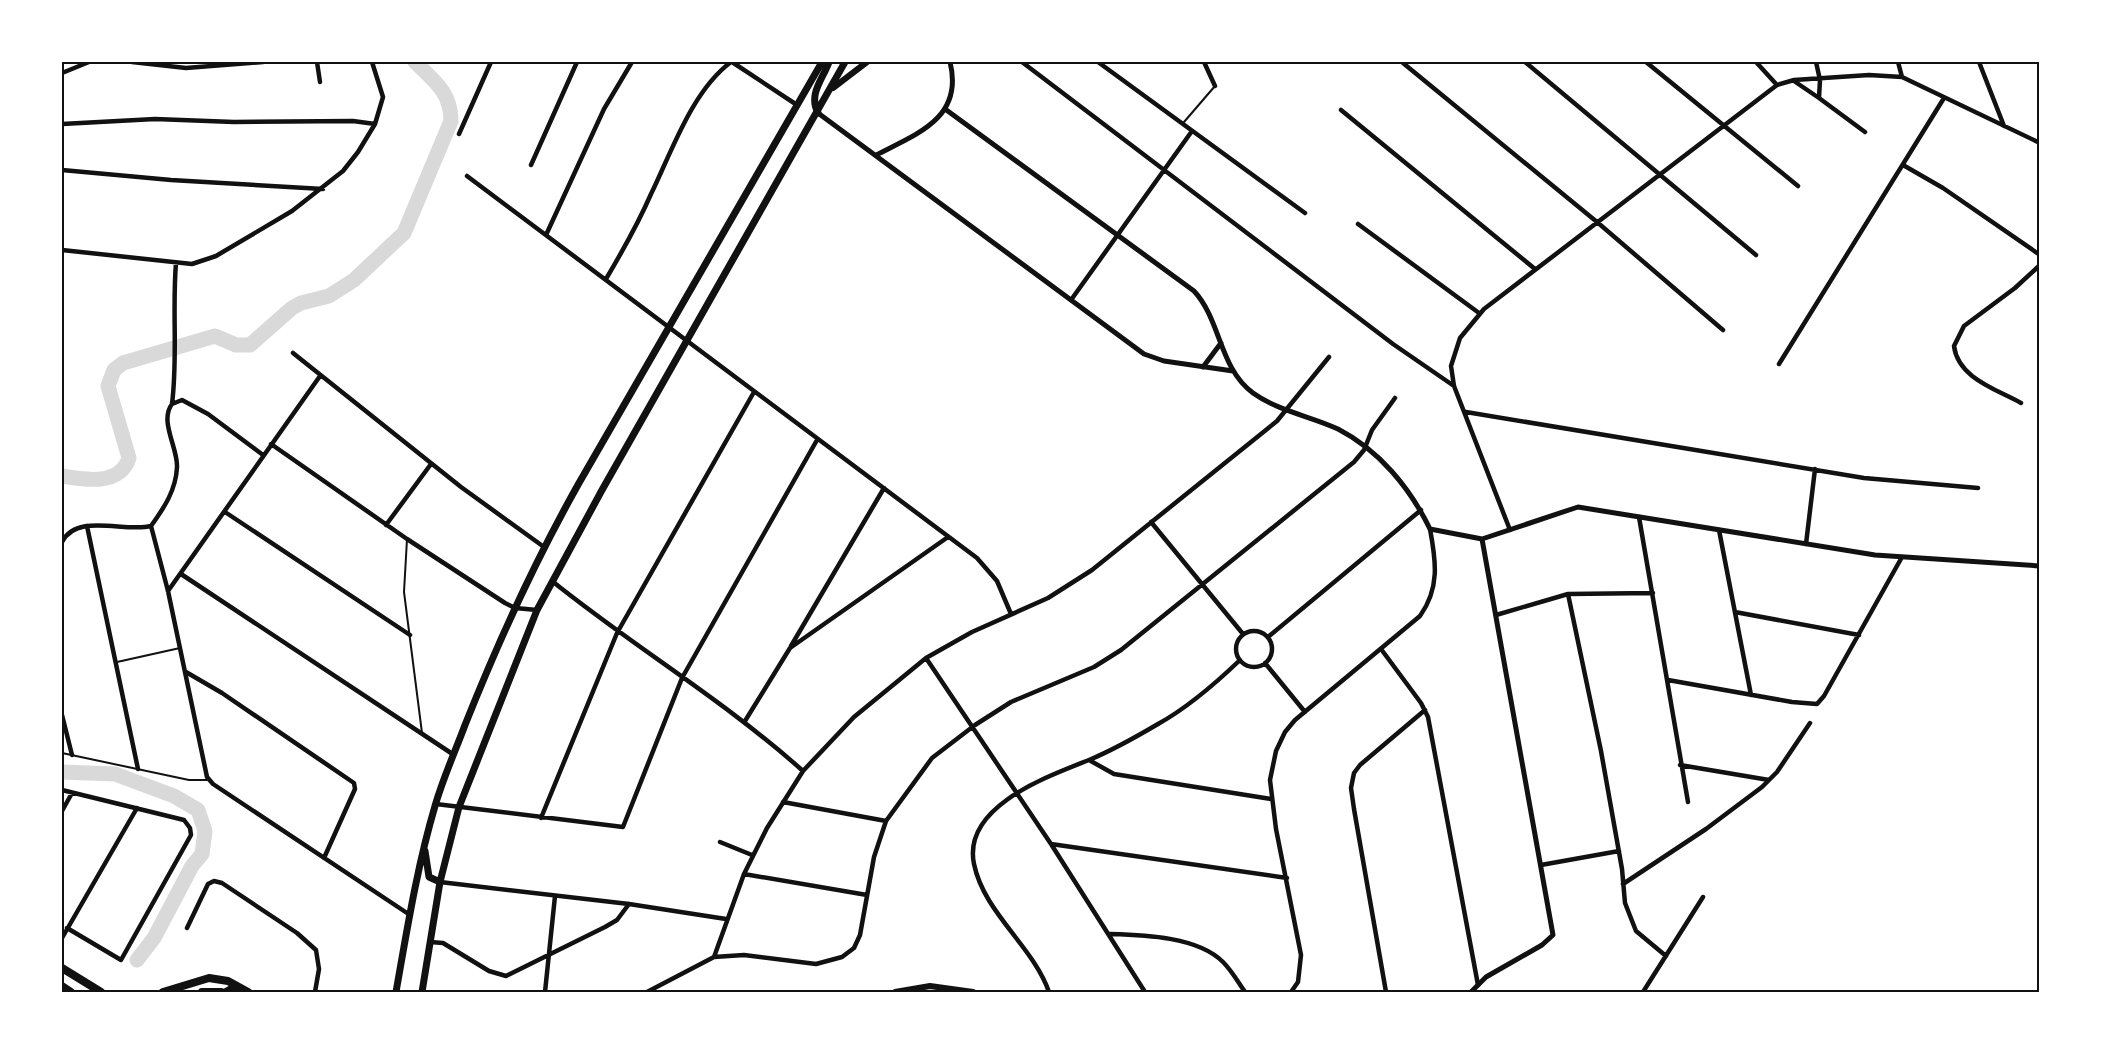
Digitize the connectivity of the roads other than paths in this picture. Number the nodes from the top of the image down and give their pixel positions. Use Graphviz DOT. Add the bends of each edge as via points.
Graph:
graph roads {
  1 [pos="89,62"];
  2 [pos="132,62"];
  3 [pos="251,62"];
  4 [pos="263,62"];
  5 [pos="317,62"];
  6 [pos="372,62"];
  7 [pos="491,62"];
  8 [pos="577,62"];
  9 [pos="632,62"];
  10 [pos="731,62"];
  11 [pos="822,62"];
  12 [pos="829,62"];
  13 [pos="845,62"];
  14 [pos="867,62"];
  15 [pos="950,62"];
  16 [pos="1022,62"];
  17 [pos="1098,62"];
  18 [pos="1204,62"];
  19 [pos="1526,62"];
  20 [pos="1646,62"];
  21 [pos="1756,62"];
  22 [pos="1816,62"];
  23 [pos="1898,62"];
  24 [pos="1979,62"];
  25 [pos="1402,63"];
  26 [pos="62,73"];
  27 [pos="1902,77"];
  28 [pos="1794,80"];
  29 [pos="1820,80"];
  30 [pos="320,82"];
  31 [pos="1777,85"];
  32 [pos="1215,86"];
  33 [pos="832,88"];
  34 [pos="1819,98"];
  35 [pos="1944,98"];
  36 [pos="796,105"];
  37 [pos="945,109"];
  38 [pos="1341,110"];
  39 [pos="818,113"];
  40 [pos="62,124"];
  41 [pos="375,124"];
  42 [pos="1182,124"];
  43 [pos="1725,125"];
  44 [pos="2004,128"];
  45 [pos="1192,131"];
  46 [pos="1865,132"];
  47 [pos="459,134"];
  48 [pos="2040,143"];
  49 [pos="876,155"];
  50 [pos="531,165"];
  51 [pos="1903,165"];
  52 [pos="1166,169"];
  53 [pos="62,170"];
  54 [pos="1661,173"];
  55 [pos="467,176"];
  56 [pos="1798,186"];
  57 [pos="322,189"];
  58 [pos="1305,213"];
  59 [pos="1598,222"];
  60 [pos="1358,224"];
  61 [pos="1118,234"];
  62 [pos="546,235"];
  63 [pos="62,250"];
  64 [pos="1756,255"];
  65 [pos="2040,255"];
  66 [pos="176,263"];
  67 [pos="2040,265"];
  68 [pos="1534,269"];
  69 [pos="606,279"];
  70 [pos="1071,300"];
  71 [pos="1479,313"];
  72 [pos="668,328"];
  73 [pos="1723,330"];
  74 [pos="688,342"];
  75 [pos="1221,343"];
  76 [pos="293,353"];
  77 [pos="1329,357"];
  78 [pos="1779,364"];
  79 [pos="1203,367"];
  80 [pos="1233,371"];
  81 [pos="320,376"];
  82 [pos="1455,386"];
  83 [pos="754,392"];
  84 [pos="1395,398"];
  85 [pos="2021,403"];
  86 [pos="172,404"];
  87 [pos="1287,410"];
  88 [pos="1466,412"];
  89 [pos="817,440"];
  90 [pos="271,444"];
  91 [pos="1366,447"];
  92 [pos="263,455"];
  93 [pos="431,464"];
  94 [pos="1815,469"];
  95 [pos="884,488"];
  96 [pos="1978,488"];
  97 [pos="1421,510"];
  98 [pos="225,513"];
  99 [pos="1639,517"];
  100 [pos="1150,522"];
  101 [pos="386,525"];
  102 [pos="87,526"];
  103 [pos="151,526"];
  104 [pos="1431,529"];
  105 [pos="1510,530"];
  106 [pos="1719,530"];
  107 [pos="948,537"];
  108 [pos="407,539"];
  109 [pos="1482,539"];
  110 [pos="62,542"];
  111 [pos="1806,544"];
  112 [pos="544,547"];
  113 [pos="1902,557"];
  114 [pos="2040,566"];
  115 [pos="181,573"];
  116 [pos="552,581"];
  117 [pos="1202,586"];
  118 [pos="168,591"];
  119 [pos="1653,593"];
  120 [pos="1568,594"];
  121 [pos="515,608"];
  122 [pos="537,610"];
  123 [pos="1735,612"];
  124 [pos="1011,614"];
  125 [pos="1496,615"];
  126 [pos="617,633"];
  127 [pos="1243,634"];
  128 [pos="410,635"];
  129 [pos="1859,636"];
  130 [pos="1268,637"];
  131 [pos="180,648"];
  132 [pos="790,648"];
  133 [pos="1381,648"];
  134 [pos="926,658"];
  135 [pos="1240,660"];
  136 [pos="117,662"];
  137 [pos="1265,663"];
  138 [pos="186,672"];
  139 [pos="682,678"];
  140 [pos="1668,680"];
  141 [pos="1751,695"];
  142 [pos="1425,710"];
  143 [pos="1305,712"];
  144 [pos="62,715"];
  145 [pos="745,721"];
  146 [pos="1810,723"];
  147 [pos="973,726"];
  148 [pos="422,735"];
  149 [pos="62,753"];
  150 [pos="72,755"];
  151 [pos="454,755"];
  152 [pos="1089,760"];
  153 [pos="1680,765"];
  154 [pos="138,769"];
  155 [pos="803,771"];
  156 [pos="209,780"];
  157 [pos="1769,780"];
  158 [pos="62,790"];
  159 [pos="72,793"];
  160 [pos="1017,793"];
  161 [pos="1271,799"];
  162 [pos="783,802"];
  163 [pos="1688,802"];
  164 [pos="436,804"];
  165 [pos="459,807"];
  166 [pos="136,808"];
  167 [pos="62,811"];
  168 [pos="541,818"];
  169 [pos="886,821"];
  170 [pos="720,842"];
  171 [pos="1051,844"];
  172 [pos="424,848"];
  173 [pos="1619,850"];
  174 [pos="752,855"];
  175 [pos="324,858"];
  176 [pos="1541,866"];
  177 [pos="744,873"];
  178 [pos="1287,878"];
  179 [pos="440,882"];
  180 [pos="1623,884"];
  181 [pos="867,895"];
  182 [pos="555,896"];
  183 [pos="1703,897"];
  184 [pos="628,904"];
  185 [pos="410,915"];
  186 [pos="726,919"];
  187 [pos="67,928"];
  188 [pos="187,928"];
  189 [pos="1108,934"];
  190 [pos="62,938"];
  191 [pos="430,942"];
  192 [pos="1666,956"];
  193 [pos="548,957"];
  194 [pos="714,957"];
  195 [pos="62,968"];
  196 [pos="62,986"];
  197 [pos="1478,986"];
  198 [pos="235,987"];
  199 [pos="71,993"];
  200 [pos="101,993"];
  201 [pos="164,993"];
  202 [pos="202,993"];
  203 [pos="220,993"];
  204 [pos="226,993"];
  205 [pos="248,993"];
  206 [pos="315,993"];
  207 [pos="396,993"];
  208 [pos="422,993"];
  209 [pos="545,993"];
  210 [pos="647,993"];
  211 [pos="895,993"];
  212 [pos="973,993"];
  213 [pos="1049,993"];
  214 [pos="1145,993"];
  215 [pos="1245,993"];
  216 [pos="1291,993"];
  217 [pos="1386,993"];
  218 [pos="1471,993"];
  219 [pos="1643,993"];
  1 -- 26 [label="street"];
  2 -- 3 [label="street" via="186,68"];
  3 -- 4 [label="street"];
  5 -- 30 [label="street"];
  6 -- 41 [label="street" via="383,97"];
  7 -- 47 [label="street"];
  8 -- 50 [label="street"];
  9 -- 62 [label="street" via="604,109"];
  10 -- 36 [label="street"];
  10 -- 69 [label="street" via="684,124 640,219"];
  11 -- 36 [label="main road"];
  12 -- 39 [label="main road" via="814,94"];
  13 -- 33 [label="main road"];
  14 -- 33 [label="main road"];
  15 -- 37 [label="street" via="951,90"];
  16 -- 52 [label="street"];
  17 -- 42 [label="street"];
  18 -- 32 [label="street"];
  19 -- 54 [label="street"];
  20 -- 43 [label="street"];
  21 -- 31 [label="street"];
  22 -- 29 [label="street"];
  23 -- 27 [label="street"];
  24 -- 44 [label="street"];
  25 -- 59 [label="street"];
  27 -- 29 [label="street" via="1869,75"];
  27 -- 35 [label="street"];
  28 -- 29 [label="street"];
  28 -- 31 [label="street"];
  28 -- 34 [label="street"];
  29 -- 34 [label="street"];
  31 -- 43 [label="street"];
  32 -- 42 [label="lane"];
  33 -- 39 [label="main road"];
  34 -- 46 [label="street"];
  35 -- 44 [label="street"];
  35 -- 51 [label="street"];
  36 -- 72 [label="main road"];
  37 -- 49 [label="street" via="928,127"];
  37 -- 61 [label="street"];
  38 -- 68 [label="street"];
  39 -- 49 [label="street"];
  39 -- 74 [label="main road"];
  40 -- 41 [label="street" via="155,119"];
  41 -- 57 [label="street" via="358,152 334,181"];
  42 -- 45 [label="street"];
  43 -- 54 [label="street"];
  43 -- 56 [label="street"];
  44 -- 48 [label="street"];
  45 -- 52 [label="street"];
  45 -- 58 [label="street"];
  49 -- 70 [label="street"];
  51 -- 65 [label="street" via="1953,194"];
  51 -- 78 [label="street"];
  52 -- 61 [label="street"];
  52 -- 82 [label="street" via="1393,344"];
  53 -- 57 [label="street"];
  54 -- 59 [label="street"];
  54 -- 64 [label="street"];
  55 -- 62 [label="street"];
  57 -- 66 [label="street" via="216,256 192,264"];
  59 -- 68 [label="street"];
  59 -- 73 [label="street"];
  60 -- 71 [label="street"];
  61 -- 70 [label="street"];
  61 -- 75 [label="street" via="1194,291 1209,312"];
  62 -- 69 [label="street"];
  63 -- 66 [label="street"];
  66 -- 86 [label="street"];
  67 -- 85 [label="street" via="1964,326 1954,346 1960,366 1970,375"];
  68 -- 71 [label="street"];
  69 -- 72 [label="street"];
  70 -- 79 [label="street" via="1144,354"];
  71 -- 82 [label="street" via="1455,348 1451,366"];
  72 -- 74 [label="street"];
  72 -- 112 [label="main road"];
  74 -- 83 [label="street"];
  74 -- 116 [label="main road"];
  75 -- 79 [label="street"];
  75 -- 80 [label="street"];
  76 -- 81 [label="street"];
  77 -- 87 [label="street"];
  79 -- 80 [label="street"];
  80 -- 87 [label="street" via="1253,393"];
  81 -- 90 [label="street"];
  81 -- 93 [label="street"];
  82 -- 88 [label="street"];
  83 -- 89 [label="street"];
  83 -- 126 [label="street"];
  84 -- 91 [label="street" via="1372,430"];
  86 -- 92 [label="street" via="182,400 195,406"];
  86 -- 103 [label="street" via="168,415 177,459 176,480"];
  87 -- 91 [label="street" via="1337,429"];
  87 -- 100 [label="street"];
  88 -- 94 [label="street"];
  88 -- 105 [label="street"];
  89 -- 95 [label="street"];
  89 -- 139 [label="street"];
  90 -- 92 [label="street"];
  90 -- 101 [label="street"];
  91 -- 97 [label="street" via="1383,461"];
  91 -- 117 [label="street" via="1354,462"];
  92 -- 98 [label="street"];
  93 -- 101 [label="street"];
  93 -- 112 [label="street"];
  94 -- 96 [label="street" via="1889,482"];
  94 -- 111 [label="street"];
  95 -- 107 [label="street"];
  95 -- 132 [label="street"];
  97 -- 104 [label="street"];
  97 -- 130 [label="street"];
  98 -- 115 [label="street"];
  98 -- 128 [label="street"];
  99 -- 105 [label="street" via="1578,507"];
  99 -- 106 [label="street"];
  99 -- 119 [label="street"];
  100 -- 117 [label="street"];
  100 -- 124 [label="street" via="1066,589"];
  101 -- 108 [label="street"];
  102 -- 103 [label="street"];
  102 -- 110 [label="street" via="74,529"];
  102 -- 136 [label="street"];
  103 -- 118 [label="street"];
  104 -- 109 [label="street"];
  104 -- 133 [label="street" via="1436,582 1429,604"];
  105 -- 109 [label="street"];
  106 -- 111 [label="street"];
  106 -- 123 [label="street"];
  107 -- 124 [label="street" via="992,573"];
  107 -- 132 [label="street"];
  108 -- 121 [label="street"];
  108 -- 128 [label="lane" via="404,584"];
  109 -- 125 [label="street"];
  111 -- 113 [label="street"];
  112 -- 121 [label="main road"];
  113 -- 114 [label="street"];
  113 -- 129 [label="street"];
  115 -- 118 [label="street"];
  115 -- 148 [label="street"];
  116 -- 122 [label="main road"];
  116 -- 126 [label="street"];
  117 -- 127 [label="street"];
  117 -- 147 [label="street" via="1094,667 1011,702"];
  118 -- 131 [label="street"];
  119 -- 120 [label="street"];
  119 -- 140 [label="street"];
  120 -- 125 [label="street"];
  120 -- 173 [label="street"];
  121 -- 122 [label="street"];
  121 -- 151 [label="main road"];
  122 -- 165 [label="main road"];
  123 -- 129 [label="street"];
  123 -- 141 [label="street"];
  124 -- 134 [label="street"];
  125 -- 176 [label="street"];
  126 -- 139 [label="street"];
  126 -- 168 [label="street"];
  127 -- 130 [label="street" via="1256,630"];
  127 -- 135 [label="street" via="1236,647"];
  128 -- 148 [label="lane"];
  129 -- 141 [label="street" via="1817,704"];
  130 -- 137 [label="street" via="1272,649"];
  131 -- 136 [label="lane"];
  131 -- 138 [label="street"];
  132 -- 145 [label="street"];
  133 -- 142 [label="street"];
  133 -- 143 [label="street"];
  134 -- 147 [label="street"];
  134 -- 155 [label="street" via="868,704"];
  135 -- 137 [label="street" via="1252,667"];
  135 -- 152 [label="street" via="1161,723"];
  136 -- 154 [label="street"];
  137 -- 143 [label="street"];
  138 -- 156 [label="street"];
  138 -- 175 [label="street" via="354,783 355,789"];
  139 -- 145 [label="street"];
  139 -- 168 [label="street" via="623,827"];
  140 -- 141 [label="street"];
  140 -- 153 [label="street"];
  142 -- 197 [label="street"];
  142 -- 217 [label="street" via="1360,765 1352,779"];
  143 -- 161 [label="street" via="1285,732 1276,751"];
  144 -- 150 [label="street"];
  145 -- 155 [label="street"];
  146 -- 157 [label="street"];
  147 -- 160 [label="street"];
  147 -- 169 [label="street" via="932,758"];
  148 -- 151 [label="street"];
  149 -- 150 [label="lane"];
  150 -- 154 [label="lane"];
  151 -- 164 [label="main road"];
  152 -- 160 [label="street"];
  152 -- 161 [label="street" via="1114,774"];
  153 -- 157 [label="street"];
  153 -- 163 [label="street"];
  154 -- 156 [label="lane" via="189,780"];
  155 -- 162 [label="street"];
  156 -- 175 [label="street"];
  157 -- 180 [label="street" via="1706,829"];
  158 -- 159 [label="street"];
  159 -- 166 [label="street"];
  159 -- 167 [label="street"];
  160 -- 171 [label="street"];
  160 -- 213 [label="street" via="989,815 975,840 973,861 986,893 1038,968"];
  161 -- 178 [label="street"];
  162 -- 169 [label="street"];
  162 -- 174 [label="street"];
  164 -- 165 [label="street"];
  164 -- 172 [label="main road"];
  165 -- 168 [label="street"];
  165 -- 179 [label="main road"];
  166 -- 187 [label="street"];
  166 -- 187 [label="street" via="184,820 191,835 121,960"];
  169 -- 181 [label="street"];
  170 -- 174 [label="street"];
  171 -- 178 [label="street"];
  171 -- 189 [label="street"];
  172 -- 179 [label="main road" via="429,877"];
  172 -- 185 [label="main road"];
  173 -- 176 [label="street"];
  173 -- 180 [label="street"];
  174 -- 177 [label="street"];
  175 -- 185 [label="street"];
  176 -- 197 [label="street" via="1553,935 1497,969"];
  177 -- 181 [label="street"];
  177 -- 186 [label="street"];
  178 -- 216 [label="street" via="1301,955 1298,982"];
  179 -- 182 [label="street"];
  179 -- 191 [label="main road"];
  180 -- 192 [label="street" via="1625,903 1636,931"];
  181 -- 194 [label="street" via="860,935 854,948 842,957 816,964 744,955"];
  182 -- 184 [label="street"];
  182 -- 193 [label="street"];
  183 -- 192 [label="street"];
  184 -- 186 [label="street"];
  184 -- 193 [label="street" via="617,920"];
  185 -- 207 [label="main road"];
  186 -- 194 [label="street"];
  187 -- 190 [label="street"];
  188 -- 206 [label="street" via="208,884 222,883 316,950 319,969"];
  189 -- 214 [label="street"];
  189 -- 215 [label="street" via="1198,947 1222,961"];
  191 -- 193 [label="street" via="443,943 489,971 506,976"];
  191 -- 208 [label="main road"];
  192 -- 219 [label="street"];
  193 -- 209 [label="street"];
  194 -- 210 [label="street"];
  195 -- 200 [label="highway"];
  196 -- 199 [label="highway"];
  197 -- 218 [label="street"];
  198 -- 201 [label="highway" via="228,981 209,978"];
  198 -- 204 [label="highway"];
  198 -- 205 [label="highway"];
  202 -- 203 [label="highway"];
  211 -- 212 [label="main road" via="930,986"];
}
